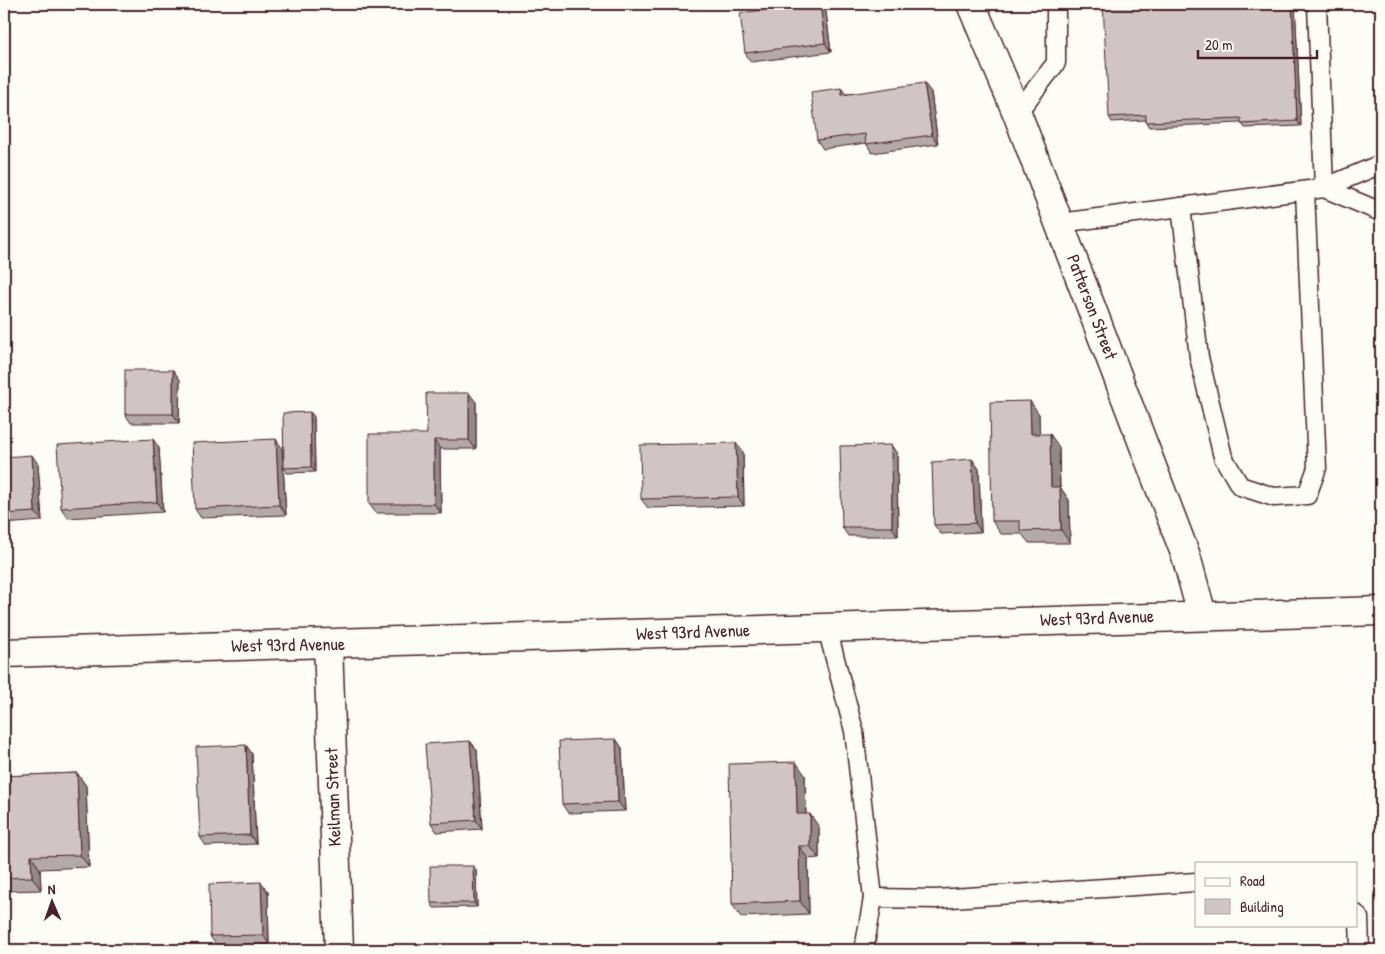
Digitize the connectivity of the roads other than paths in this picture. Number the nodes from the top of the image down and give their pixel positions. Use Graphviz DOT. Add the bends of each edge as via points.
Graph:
graph roads {
  1 [pos="971,4"];
  2 [pos="1056,4"];
  3 [pos="1317,4"];
  4 [pos="1017,113"];
  5 [pos="1381,164"];
  6 [pos="1324,188"];
  7 [pos="1305,191"];
  8 [pos="1181,207"];
  9 [pos="1381,212"];
  10 [pos="1060,223"];
  11 [pos="1381,610"];
  12 [pos="1202,615"];
  13 [pos="827,628"];
  14 [pos="328,644"];
  15 [pos="4,653"];
  16 [pos="1195,882"];
  17 [pos="874,898"];
  18 [pos="1358,918"];
  19 [pos="339,950"];
  20 [pos="864,950"];
  21 [pos="1360,950"];
  1 -- 4 [label="street, Patterson Street"];
  2 -- 4 [label="lane" via="1056,63"];
  3 -- 6 [label="lane"];
  4 -- 10 [label="street, Patterson Street"];
  5 -- 6 [label="lane"];
  6 -- 7 [label="lane"];
  6 -- 9 [label="lane"];
  7 -- 8 [label="lane"];
  7 -- 8 [label="lane" via="1318,468 1306,495 1274,496 1240,486 1223,457 1199,357"];
  8 -- 10 [label="lane"];
  10 -- 12 [label="street, Patterson Street" via="1186,556"];
  11 -- 12 [label="street, West 93rd Avenue"];
  12 -- 13 [label="street, West 93rd Avenue"];
  13 -- 14 [label="street, West 93rd Avenue"];
  13 -- 17 [label="lane" via="854,731"];
  14 -- 15 [label="street, West 93rd Avenue"];
  14 -- 19 [label="street, Keilman Street"];
  16 -- 17 [label="lane" via="936,899"];
  17 -- 20 [label="lane"];
  18 -- 21 [label="lane"];
}
